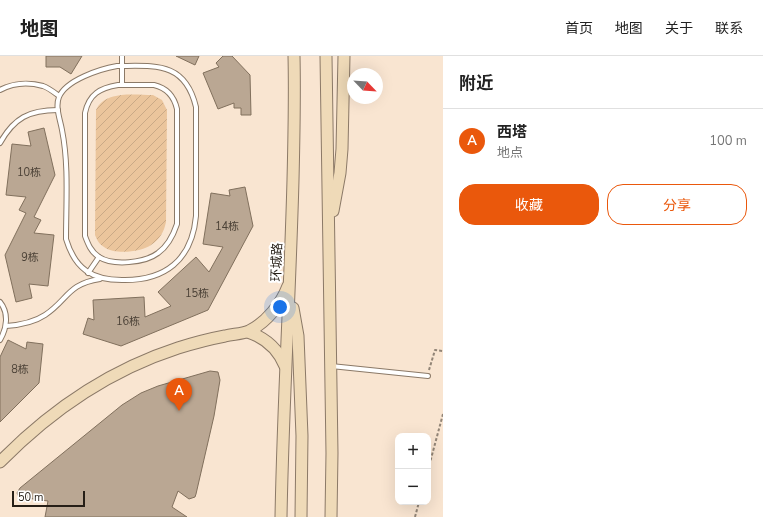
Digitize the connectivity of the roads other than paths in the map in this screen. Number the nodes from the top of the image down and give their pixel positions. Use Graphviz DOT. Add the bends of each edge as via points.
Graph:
graph roads {
  1 [pos="122,56"];
  2 [pos="294,56"];
  3 [pos="326,56"];
  4 [pos="344,56"];
  5 [pos="122,66"];
  6 [pos="122,85"];
  7 [pos="0,90"];
  8 [pos="59,96"];
  9 [pos="58,110"];
  10 [pos="0,144"];
  11 [pos="329,238"];
  12 [pos="98,256"];
  13 [pos="88,273"];
  14 [pos="101,278"];
  15 [pos="290,278"];
  16 [pos="290,294"];
  17 [pos="0,302"];
  18 [pos="6,326"];
  19 [pos="248,332"];
  20 [pos="0,340"];
  21 [pos="286,366"];
  22 [pos="331,366"];
  23 [pos="428,376"];
  24 [pos="0,462"];
  25 [pos="281,517"];
  26 [pos="301,517"];
  27 [pos="332,517"];
  1 -- 5 [label="lane"];
  2 -- 15 [label="main road, 环城路"];
  3 -- 11 [label="main road"];
  4 -- 11 [label="main road" via="340,173"];
  5 -- 6 [label="lane"];
  5 -- 8 [label="lane" via="90,73 68,86"];
  5 -- 14 [label="lane" via="166,68 183,79 194,97 195,228 179,260 161,274 138,280"];
  6 -- 12 [label="lane" via="98,91 88,101 84,113 85,236 92,251"];
  6 -- 12 [label="lane" via="160,86 170,93 176,103 177,224 165,247 152,257 130,261 106,260"];
  7 -- 8 [label="lane" via="7,86 26,83 44,86"];
  8 -- 9 [label="lane"];
  9 -- 10 [label="lane" via="43,110 17,121 7,131"];
  9 -- 13 [label="lane" via="66,150 66,239 70,252"];
  11 -- 22 [label="main road"];
  12 -- 13 [label="lane"];
  13 -- 14 [label="lane"];
  14 -- 18 [label="lane" via="80,284 44,316 32,322"];
  15 -- 16 [label="main road, 环城路"];
  15 -- 19 [label="main road" via="278,306 264,321"];
  16 -- 21 [label="main road, 环城路"];
  16 -- 26 [label="main road" via="298,336 302,436"];
  17 -- 18 [label="lane" via="6,315"];
  18 -- 20 [label="lane"];
  19 -- 21 [label="main road" via="273,346"];
  19 -- 24 [label="main road" via="177,349 110,377 49,417"];
  21 -- 25 [label="main road, 环城路"];
  22 -- 23 [label="lane"];
  22 -- 27 [label="main road"];
}
